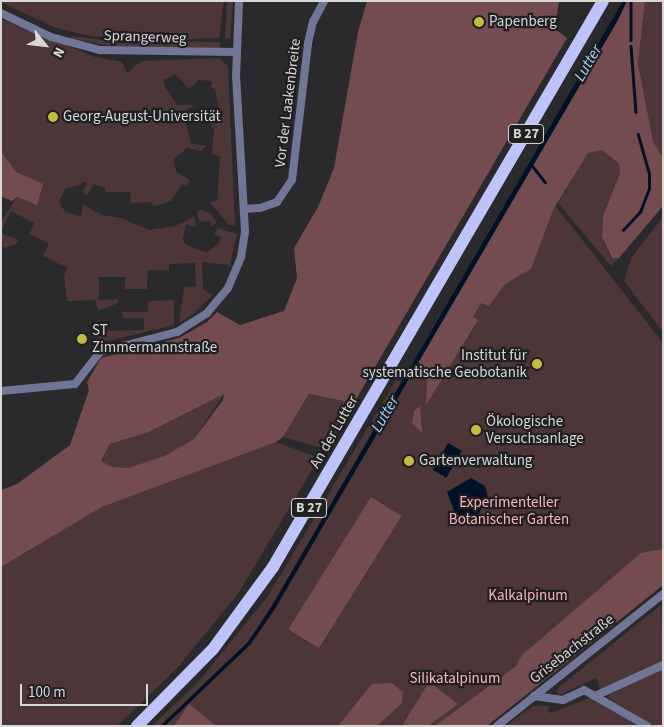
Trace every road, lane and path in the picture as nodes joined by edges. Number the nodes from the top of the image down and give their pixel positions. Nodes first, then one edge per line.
1 (239, 1) edge
2 (324, 1) edge
3 (603, 1) edge
4 (1, 13) edge
5 (235, 52) junction
6 (244, 209) junction
7 (1, 391) edge
8 (663, 594) edge
9 (663, 665) edge
10 (534, 696) junction
11 (595, 696) junction
12 (137, 726) edge
13 (497, 726) edge
14 (647, 726) edge

1 - 5 street
2 - 6 street, Vor der Laakenbreite
3 - 12 main road, An der Lutter / B 27
4 - 5 street, Sprangerweg
5 - 6 street
6 - 7 street
8 - 10 street, Grisebachstraße
9 - 11 street
10 - 11 street
10 - 13 street, Grisebachstraße
11 - 14 street

